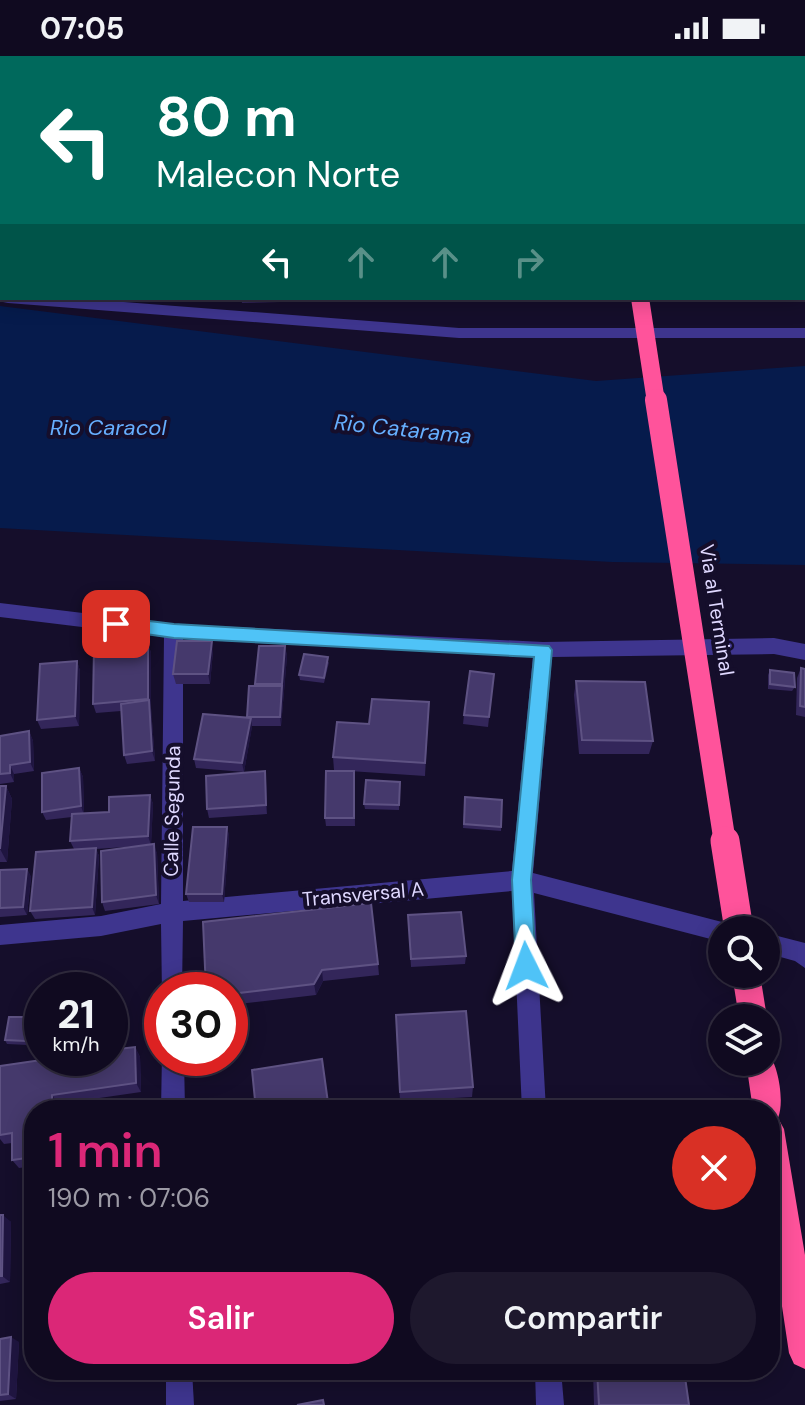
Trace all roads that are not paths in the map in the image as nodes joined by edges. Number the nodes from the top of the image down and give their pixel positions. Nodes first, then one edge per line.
1 (53, 300) edge
2 (640, 300) edge
3 (142, 304) edge
4 (805, 333) edge
5 (0, 610) edge
6 (174, 631) junction
7 (543, 650) junction
8 (805, 652) edge
9 (522, 880) junction
10 (170, 912) junction
11 (737, 916) edge
12 (708, 928) edge
13 (0, 935) edge
14 (780, 947) edge
15 (805, 958) edge
16 (171, 972) edge
17 (172, 1076) edge
18 (762, 1076) edge
19 (173, 1100) edge
20 (533, 1100) edge
21 (766, 1100) edge
22 (780, 1193) edge
23 (805, 1353) edge
24 (179, 1380) edge
25 (549, 1380) edge
26 (180, 1405) edge
27 (550, 1405) edge

1 - 3 street
2 - 11 highway, Via al Terminal, bridge
3 - 4 street
5 - 6 street
6 - 7 street
6 - 10 street, Calle Segunda
7 - 8 street
7 - 9 street
9 - 10 street, Transversal A
9 - 12 street, Transversal A
9 - 20 street
10 - 13 street, Transversal A
10 - 16 street, Calle Segunda
14 - 15 street
17 - 19 street
18 - 21 highway
22 - 23 highway
24 - 26 street
25 - 27 street

